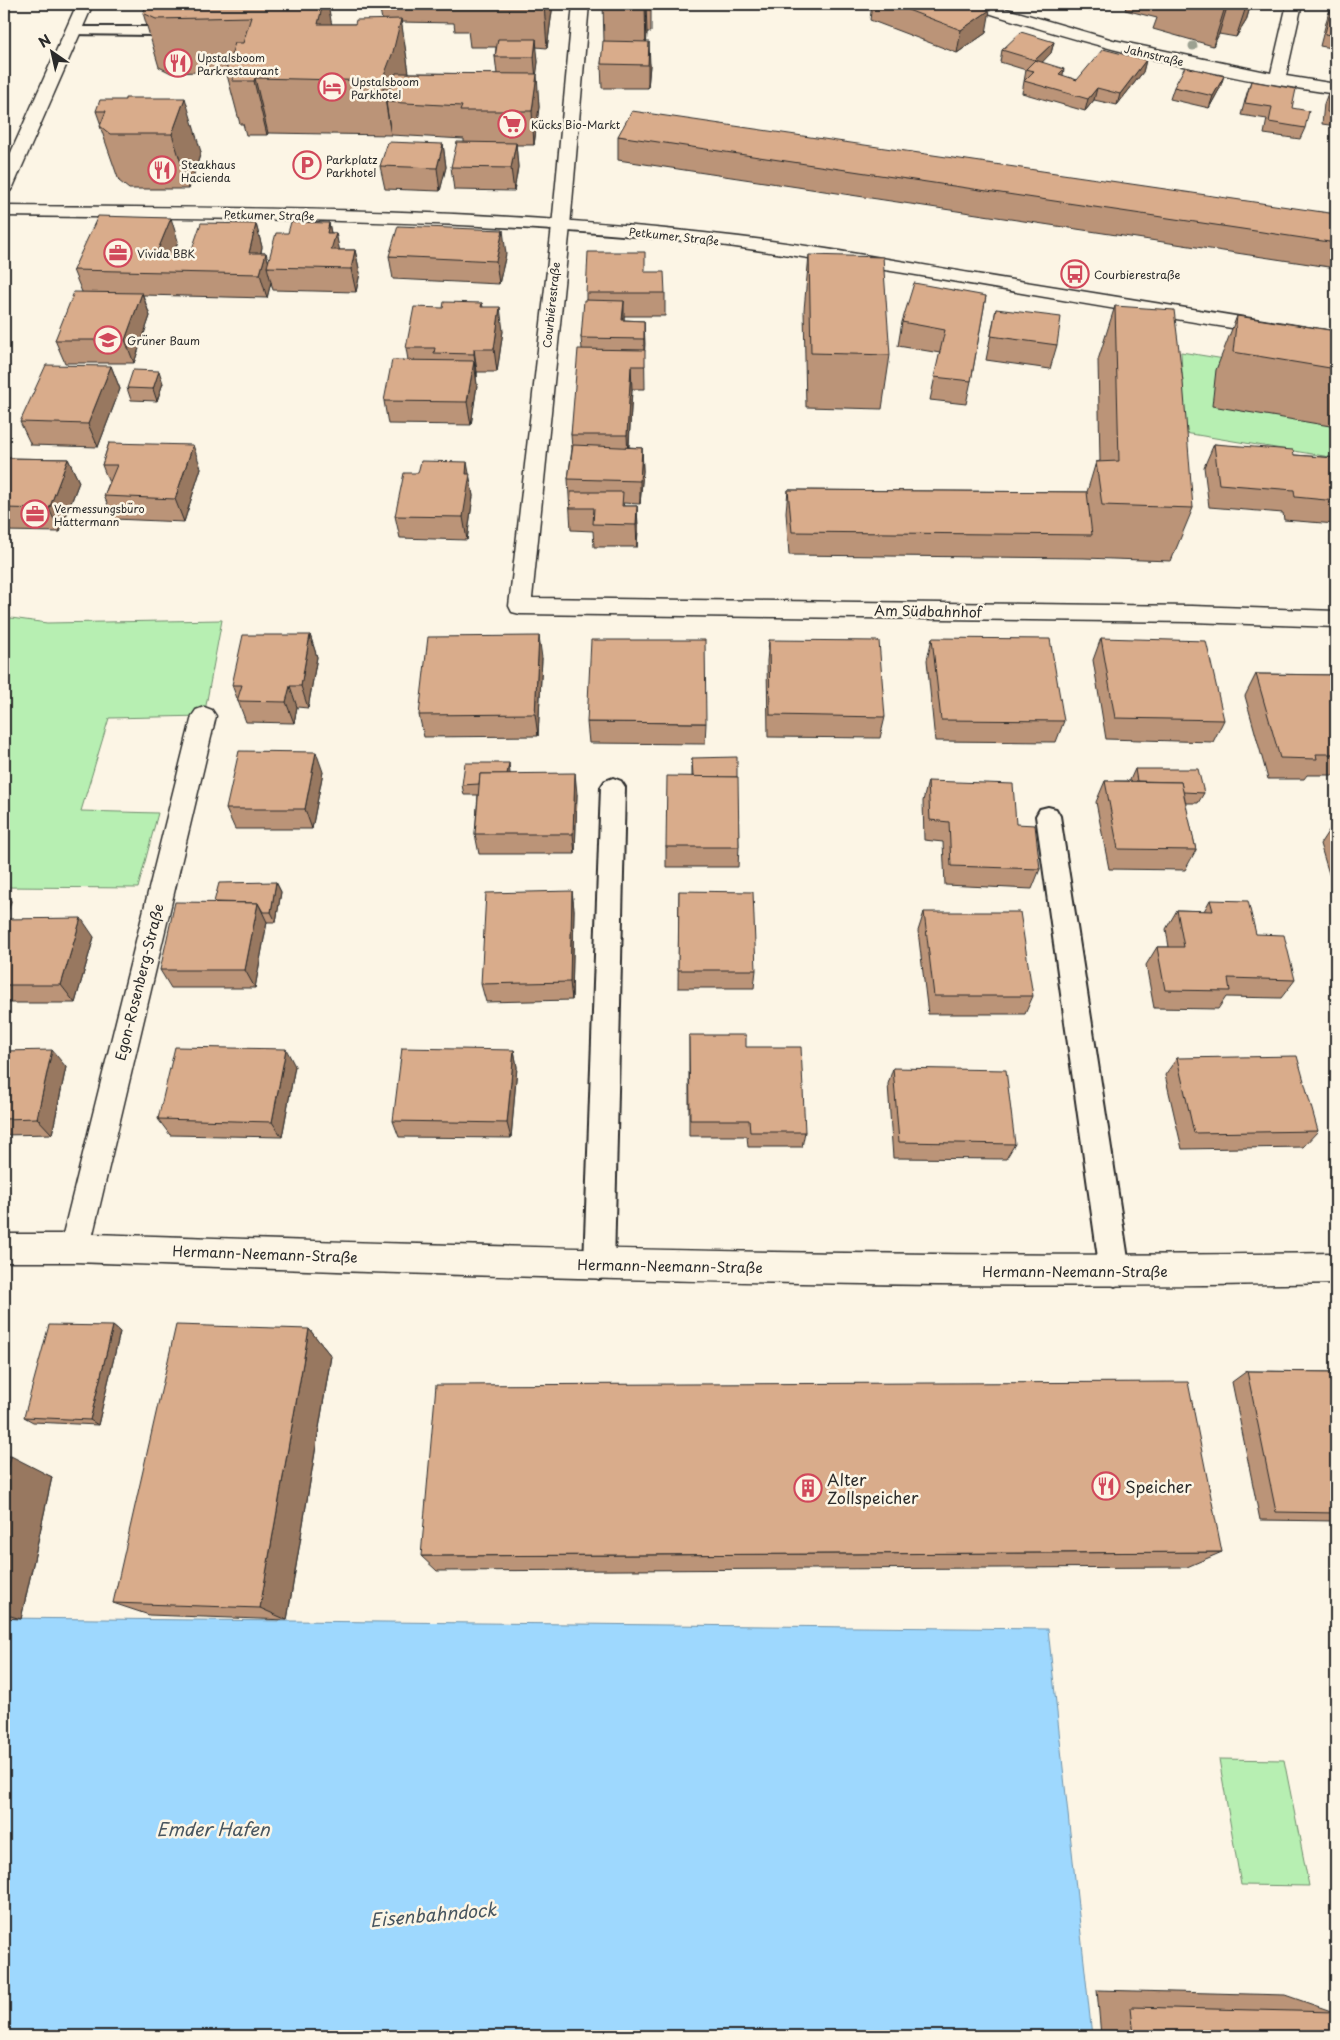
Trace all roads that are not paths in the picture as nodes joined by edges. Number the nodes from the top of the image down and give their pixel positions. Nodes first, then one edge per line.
1 (85, 4) edge
2 (581, 4) edge
3 (975, 4) edge
4 (1295, 4) edge
5 (152, 31) edge
6 (73, 32) junction
7 (1277, 80) junction
8 (1336, 89) edge
9 (4, 187) edge
10 (4, 211) edge
11 (561, 226) junction
12 (1336, 338) edge
13 (520, 606) joint
14 (1336, 619) edge
15 (204, 716) dead end
16 (613, 787) dead end
17 (1048, 816) dead end
18 (4, 1248) edge
19 (75, 1248) junction
20 (599, 1265) junction
21 (1336, 1268) edge
22 (1116, 1272) junction

1 - 6 street
2 - 11 street, Courbiérestraße
3 - 7 street, Jahnstraße
4 - 7 street
5 - 6 lane
6 - 9 street
7 - 8 street, Jahnstraße
10 - 11 street, Petkumer Straße
11 - 12 street, Petkumer Straße
11 - 13 street, Courbiérestraße
13 - 14 street, Am Südbahnhof
15 - 19 street, Egon-Rosenberg-Straße
16 - 20 lane
17 - 22 lane
18 - 19 street, Hermann-Neemann-Straße
19 - 20 street, Hermann-Neemann-Straße
20 - 22 street, Hermann-Neemann-Straße
21 - 22 street, Hermann-Neemann-Straße

